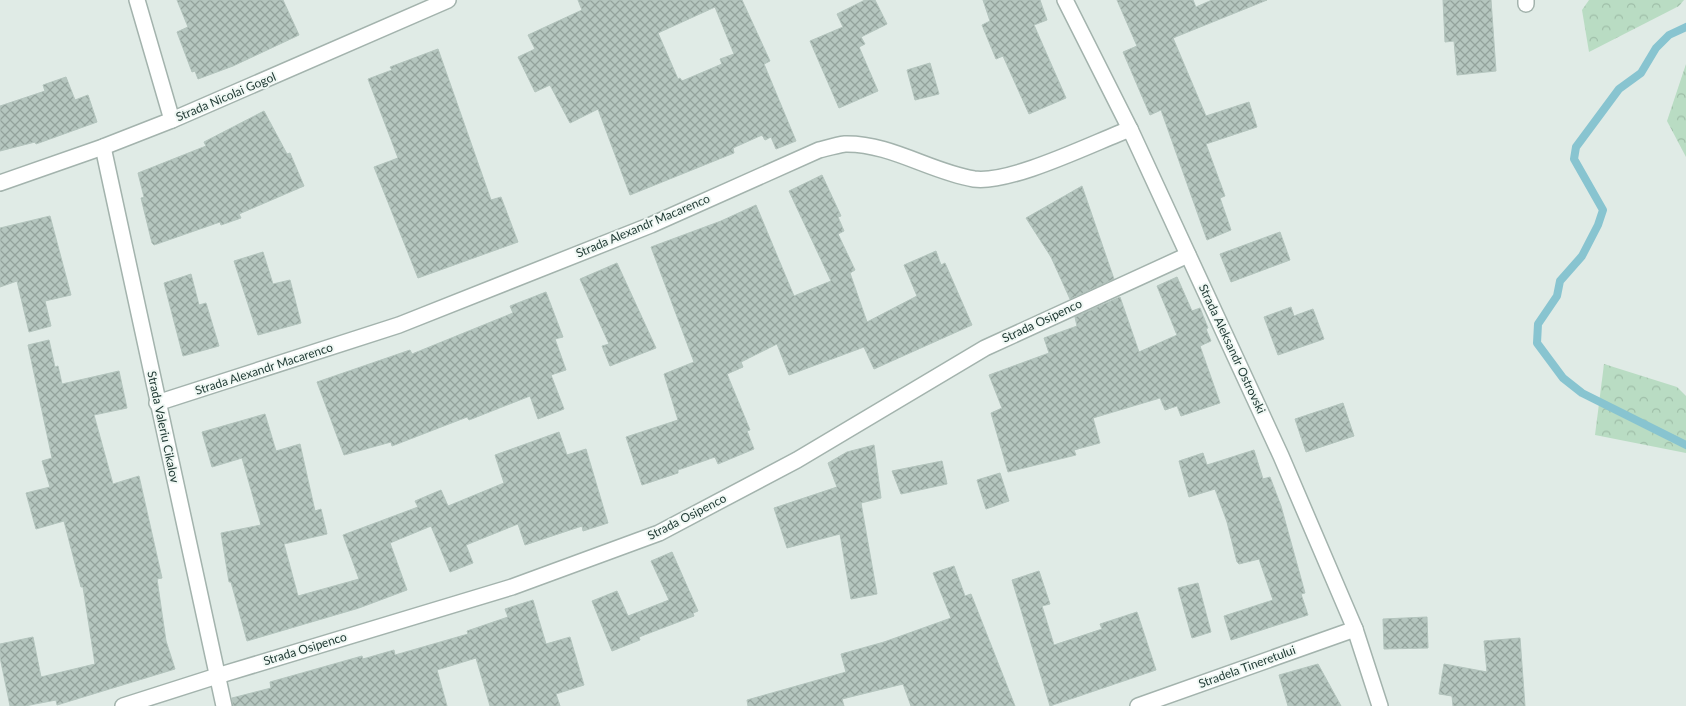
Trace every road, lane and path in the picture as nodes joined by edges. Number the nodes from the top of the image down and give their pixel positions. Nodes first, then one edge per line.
1 (137, 0) edge
2 (448, 0) edge
3 (1065, 0) edge
4 (172, 120) junction
5 (1130, 129) junction
6 (103, 147) junction
7 (0, 183) edge
8 (1188, 254) junction
9 (157, 403) junction
10 (1355, 629) junction
11 (217, 676) junction
12 (123, 706) edge
13 (224, 706) edge
14 (1138, 706) edge
15 (1380, 706) edge

1 - 4 street
2 - 4 street, Strada Nicolai Gogol
3 - 5 street, Strada Aleksandr Ostrovski
4 - 6 street, Strada Nicolai Gogol
5 - 8 street, Strada Aleksandr Ostrovski
5 - 9 street, Strada Alexandr Macarenco
6 - 7 street, Strada Nicolai Gogol
6 - 9 street, Strada Valeriu Cikalov
8 - 10 street, Strada Aleksandr Ostrovski
8 - 11 street, Strada Osipenco
9 - 11 street, Strada Valeriu Cikalov
10 - 14 street, Stradela Tineretului
10 - 15 street, Strada Aleksandr Ostrovski
11 - 12 street, Strada Osipenco
11 - 13 street, Strada Valeriu Cikalov

